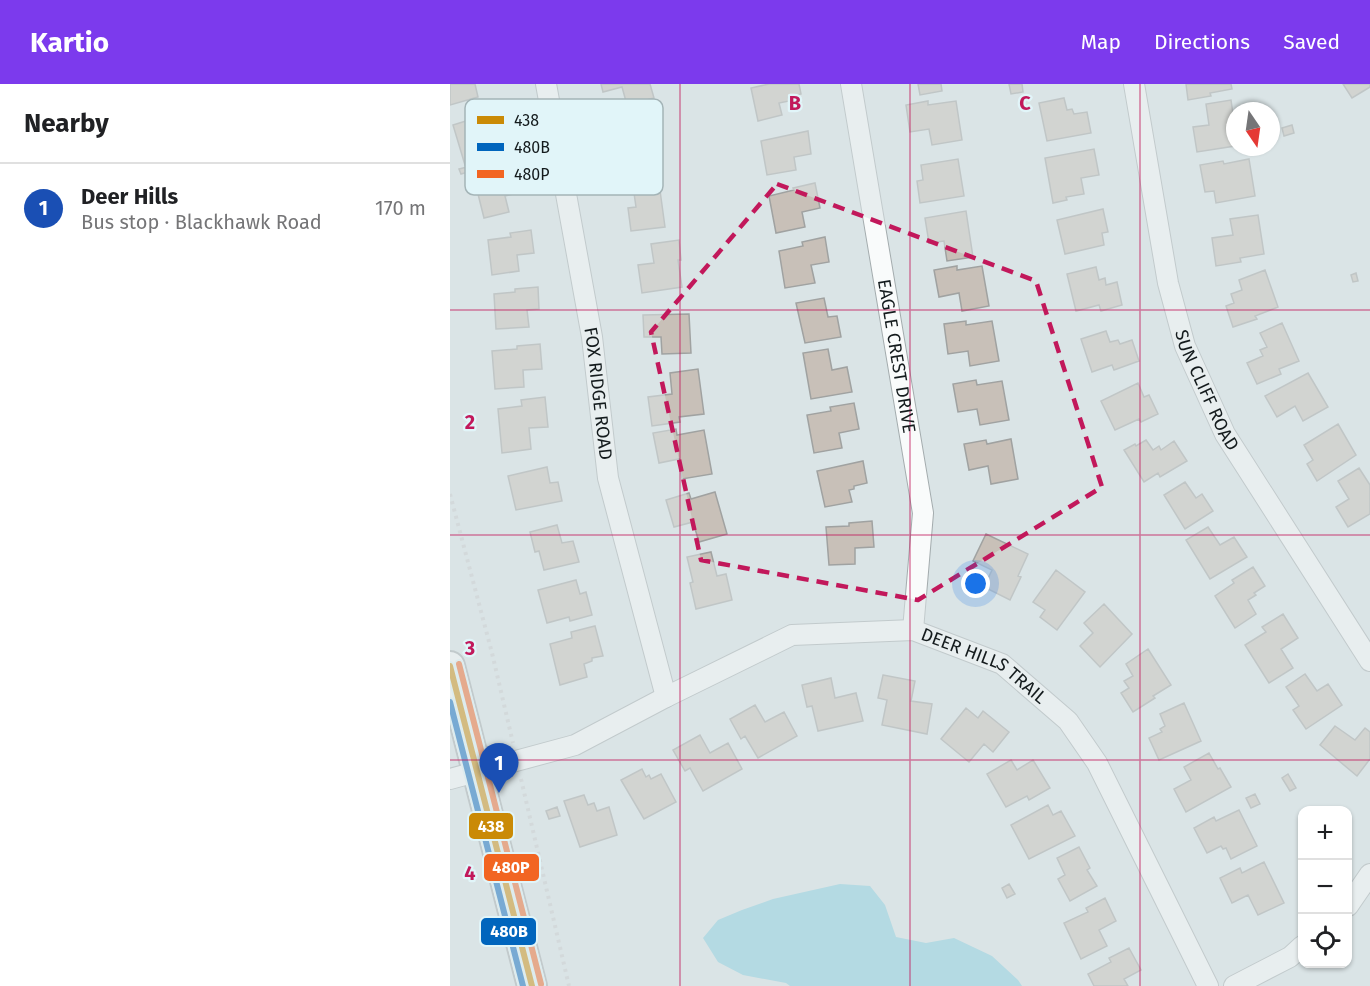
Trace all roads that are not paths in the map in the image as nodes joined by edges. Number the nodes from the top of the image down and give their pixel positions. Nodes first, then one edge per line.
1 (546, 84) edge
2 (851, 84) edge
3 (1134, 84) edge
4 (549, 99) edge
5 (566, 195) edge
6 (914, 630) junction
7 (1370, 661) edge
8 (450, 666) edge
9 (666, 697) junction
10 (478, 772) junction
11 (450, 779) edge
12 (1370, 874) edge
13 (1352, 899) edge
14 (1298, 950) edge
15 (532, 986) edge
16 (1208, 986) edge
17 (1234, 986) edge

1 - 4 street, FOX RIDGE ROAD
2 - 6 street, EAGLE CREST DRIVE
3 - 7 street, SUN CLIFF ROAD
5 - 9 street, FOX RIDGE ROAD
6 - 9 street, DEER HILLS TRAIL
6 - 16 street, DEER HILLS TRAIL
8 - 10 street
9 - 10 street, DEER HILLS TRAIL
10 - 11 street, DEER HILLS TRAIL
10 - 15 street
12 - 13 street
14 - 17 street

